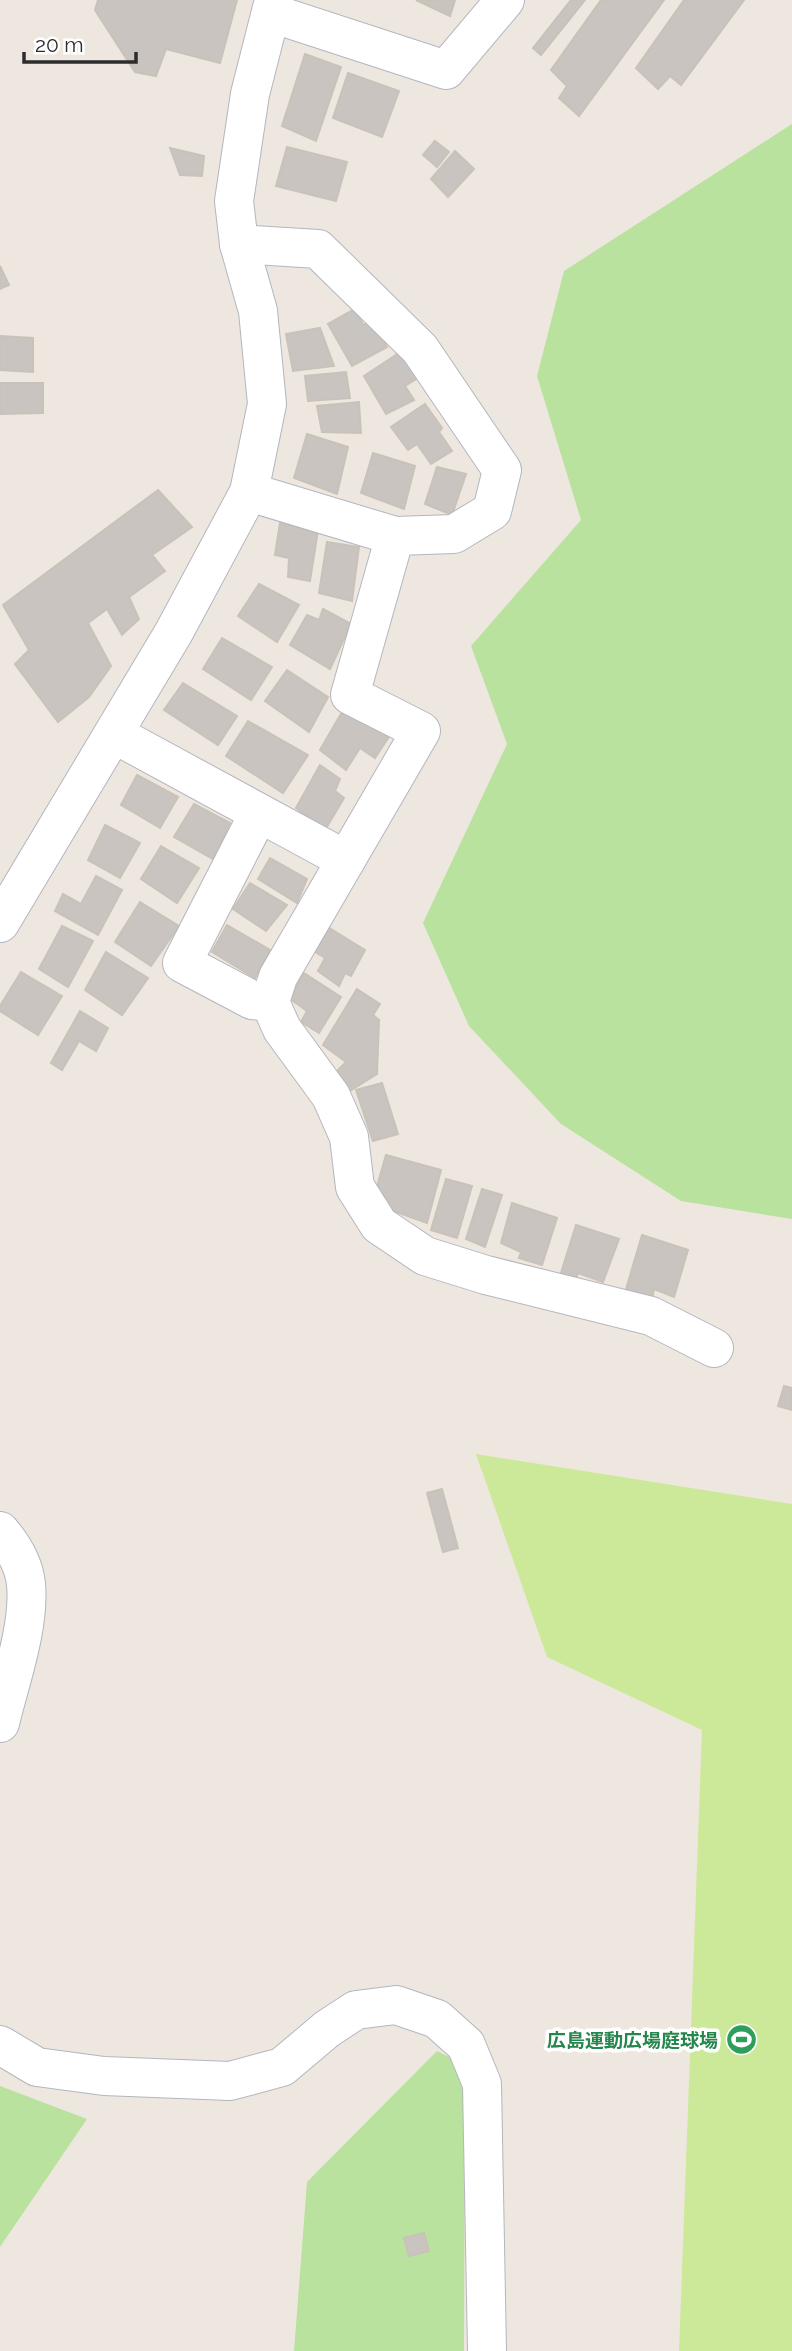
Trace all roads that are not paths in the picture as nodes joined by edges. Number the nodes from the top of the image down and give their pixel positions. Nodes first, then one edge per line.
1 (505, 0) edge
2 (272, 6) edge
3 (239, 244) junction
4 (249, 492) junction
5 (395, 536) junction
6 (114, 734) junction
7 (259, 813) junction
8 (346, 860) junction
9 (0, 923) edge
10 (270, 1002) junction
11 (714, 1348) dead end
12 (0, 1531) edge
13 (0, 1723) edge
14 (0, 2045) edge
15 (487, 2351) edge

1 - 2 street
2 - 3 street
3 - 4 street
3 - 5 street
4 - 5 street
4 - 6 street
5 - 8 street
6 - 7 street
6 - 9 street
7 - 8 street
7 - 10 street
8 - 10 street
10 - 11 street
12 - 13 street
14 - 15 street

